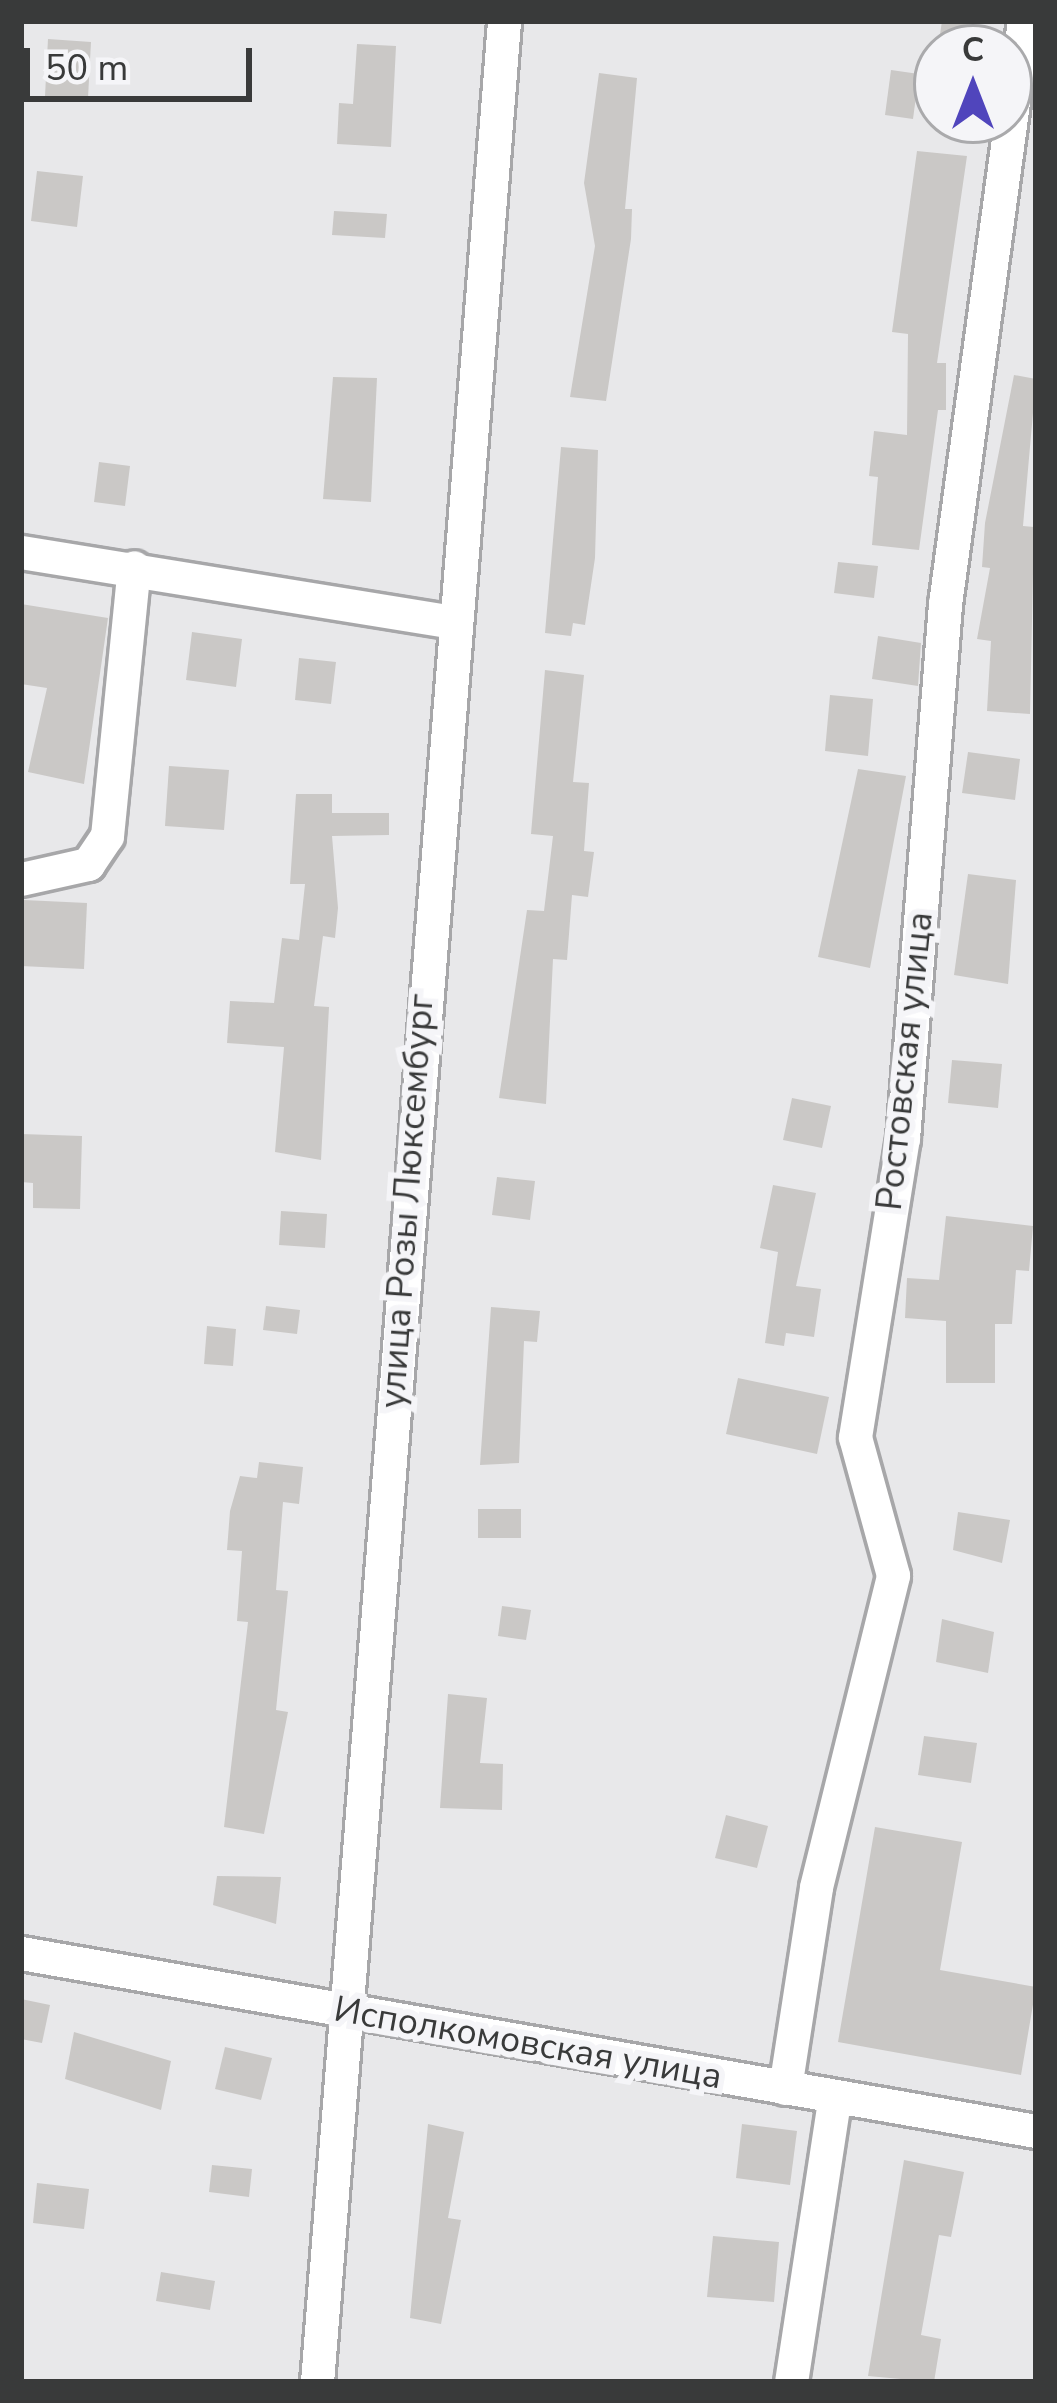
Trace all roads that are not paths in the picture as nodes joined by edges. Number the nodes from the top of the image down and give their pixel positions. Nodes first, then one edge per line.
1 (504, 21) edge
2 (1024, 21) edge
3 (21, 552) edge
4 (134, 567) junction
5 (449, 621) junction
6 (21, 879) edge
7 (21, 1953) edge
8 (347, 2012) junction
9 (785, 2088) junction
10 (835, 2096) junction
11 (1036, 2131) edge
12 (317, 2382) edge
13 (791, 2382) edge

1 - 5 street, улица Розы Люксембург
2 - 9 street, Ростовская улица
3 - 4 street
4 - 5 street
4 - 6 street
5 - 8 street, улица Розы Люксембург
7 - 8 street, Исполкомовская улица
8 - 9 street, Исполкомовская улица
8 - 12 street, улица Розы Люксембург
9 - 10 street, Исполкомовская улица
10 - 11 street, Исполкомовская улица
10 - 13 street

